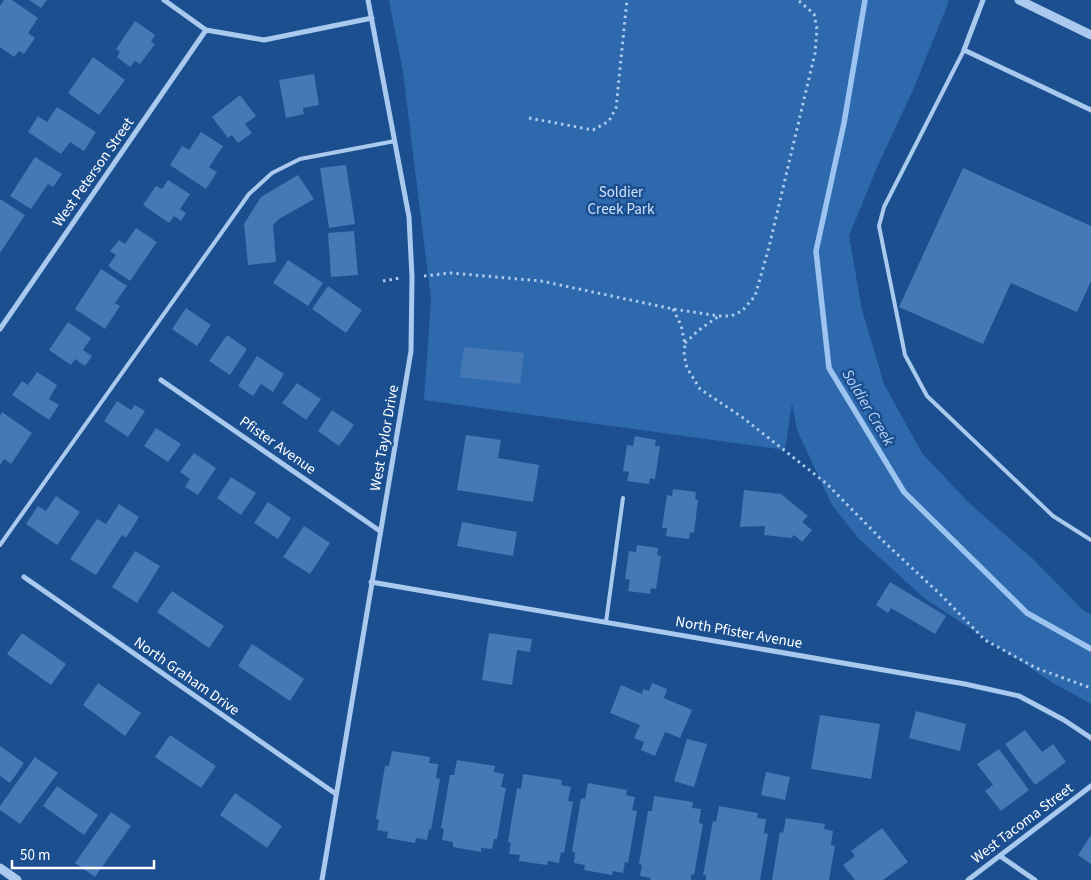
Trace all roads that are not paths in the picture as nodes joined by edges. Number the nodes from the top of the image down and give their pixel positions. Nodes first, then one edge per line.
1 (164, 0) edge
2 (368, 0) edge
3 (983, 0) edge
4 (1019, 0) edge
5 (372, 18) junction
6 (206, 30) junction
7 (1091, 34) edge
8 (964, 50) junction
9 (1091, 110) edge
10 (396, 142) junction
11 (0, 329) edge
12 (161, 380) dead end
13 (623, 498) dead end
14 (380, 531) junction
15 (1091, 540) edge
16 (0, 545) edge
17 (24, 577) dead end
18 (371, 582) junction
19 (606, 622) junction
20 (1091, 738) edge
21 (1091, 786) edge
22 (336, 794) junction
23 (1000, 856) junction
24 (0, 868) edge
25 (18, 880) edge
26 (322, 880) edge
27 (968, 880) edge
28 (1035, 880) edge

1 - 6 street
2 - 5 street, West Taylor Drive
3 - 8 street
4 - 7 street
5 - 6 street
5 - 10 street, West Taylor Drive
6 - 11 street, West Peterson Street
8 - 9 street
8 - 15 lane
10 - 14 street, West Taylor Drive
10 - 16 lane
12 - 14 street, Pfister Avenue
13 - 19 lane
14 - 18 street, West Taylor Drive
17 - 22 street, North Graham Drive
18 - 19 street, North Pfister Avenue
18 - 22 street, West Taylor Drive
19 - 20 street, North Pfister Avenue
21 - 23 street, West Tacoma Street
22 - 26 street, West Taylor Drive
23 - 27 street, West Tacoma Street
23 - 28 street
24 - 25 street

